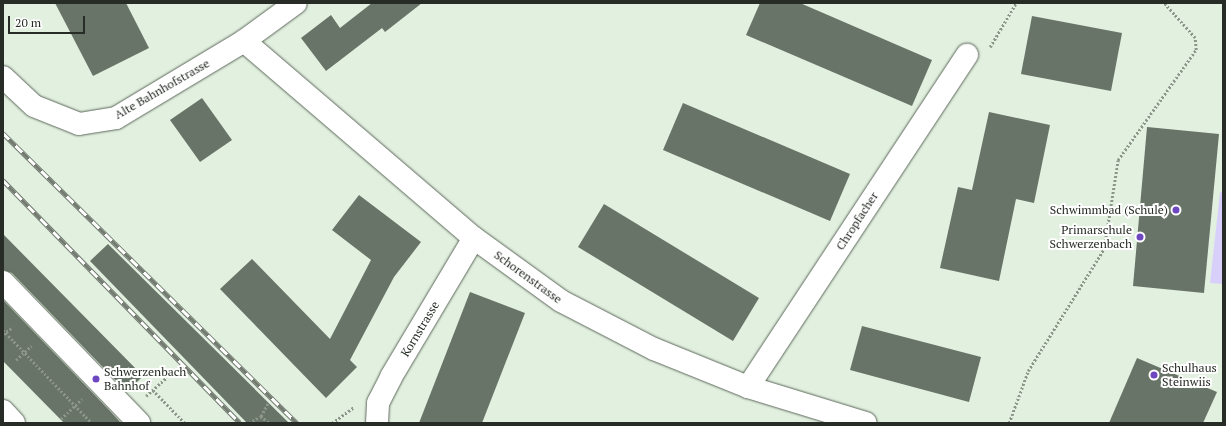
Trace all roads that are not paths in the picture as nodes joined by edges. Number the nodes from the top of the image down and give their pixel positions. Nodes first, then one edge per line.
1 (296, 3) edge
2 (244, 41) junction
3 (967, 55) road end
4 (3, 77) edge
5 (474, 238) junction
6 (3, 282) edge
7 (748, 387) junction
8 (3, 411) edge
9 (14, 423) edge
10 (139, 423) edge
11 (377, 423) edge
12 (866, 423) edge

1 - 2 street, Alte Bahnhofstrasse
2 - 4 street, Alte Bahnhofstrasse
2 - 5 street, Schorenstrasse
3 - 7 street, Chropfacher
5 - 7 street, Schorenstrasse
5 - 11 street, Kornstrasse
6 - 10 street
7 - 12 street, Schorenstrasse
8 - 9 street

